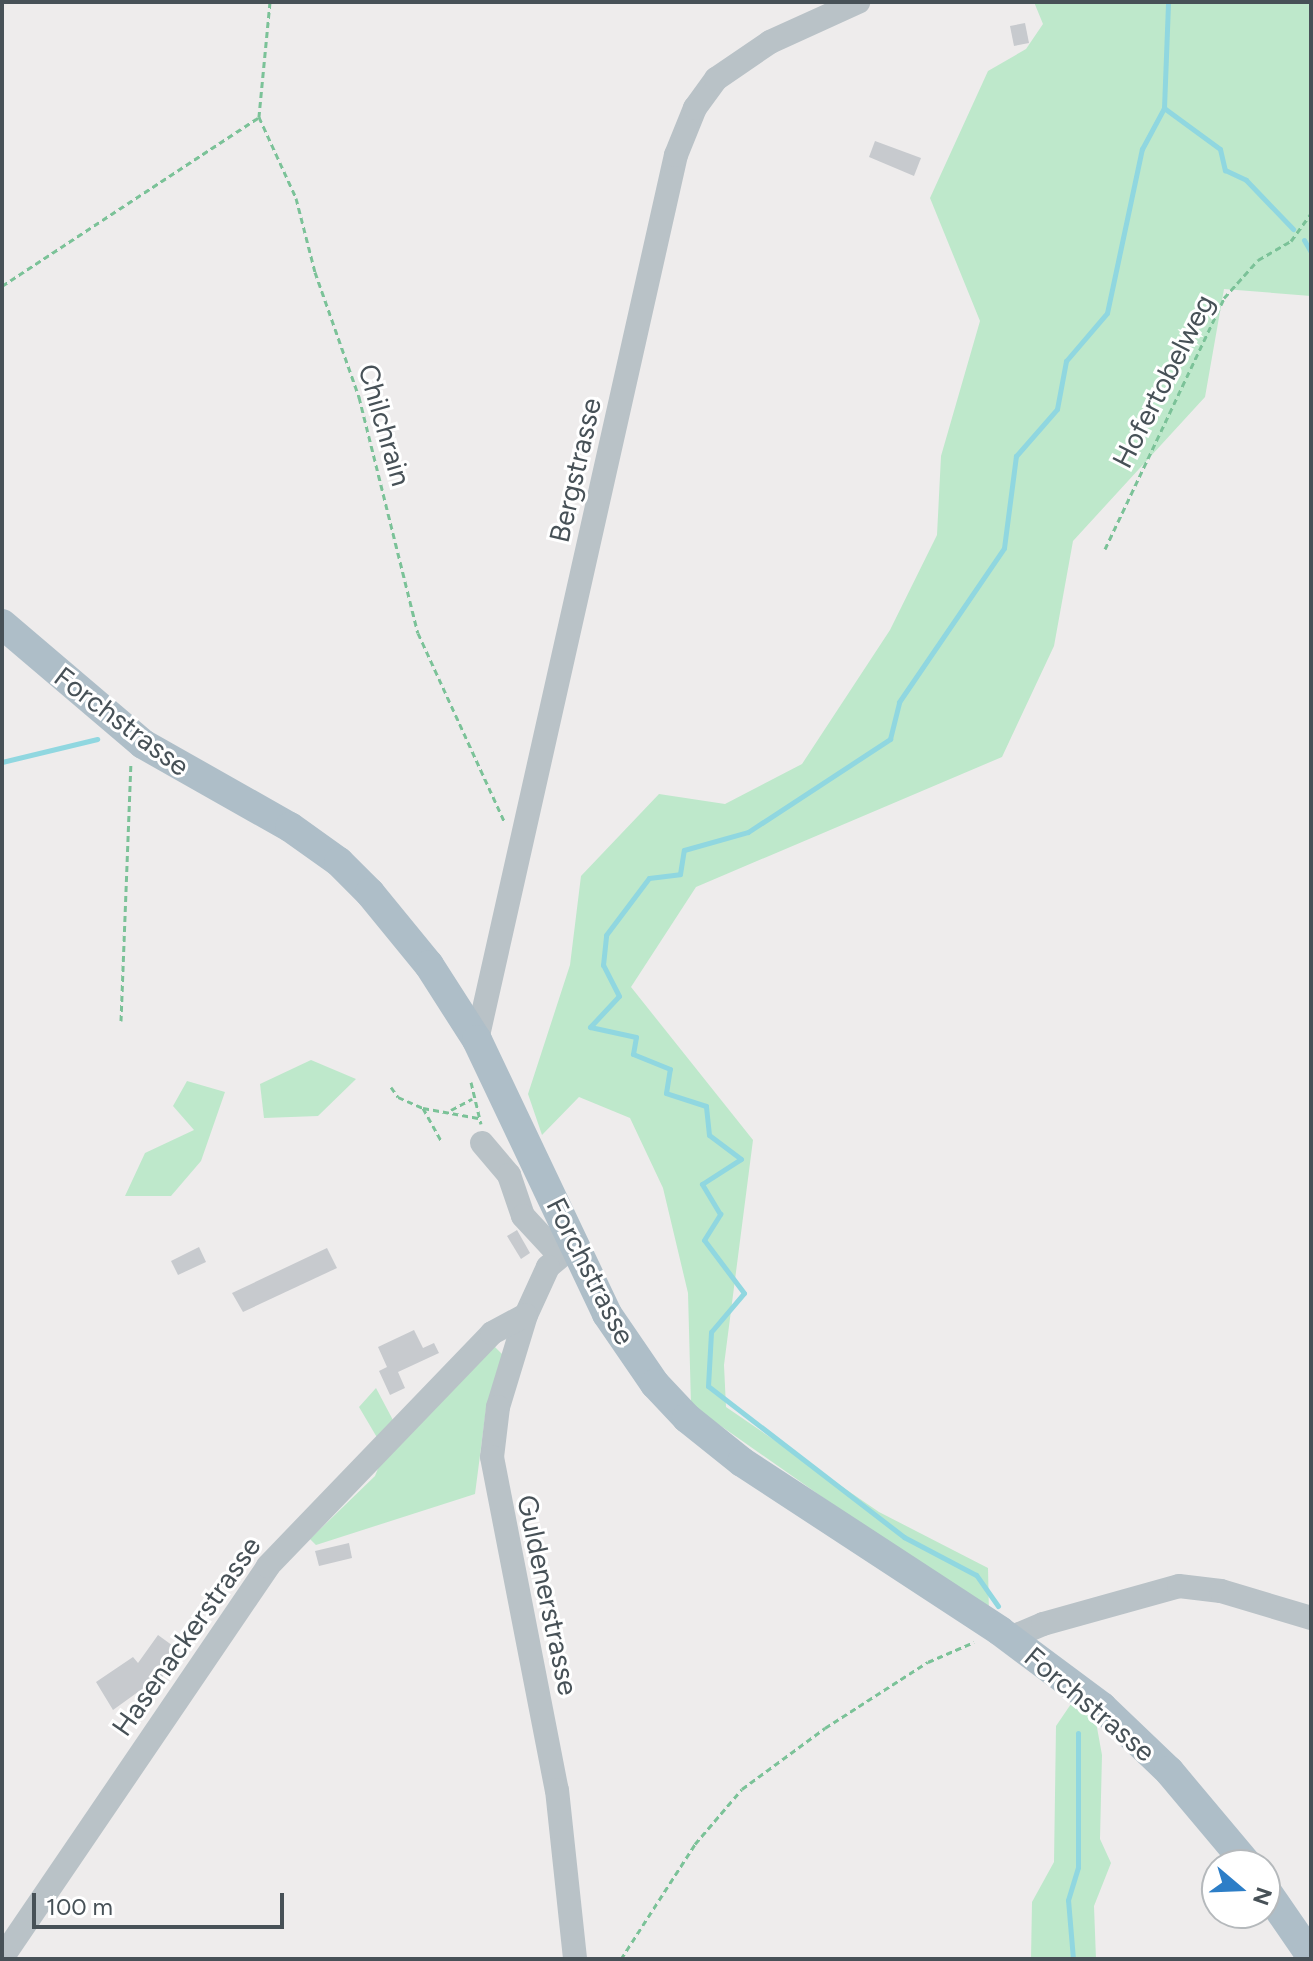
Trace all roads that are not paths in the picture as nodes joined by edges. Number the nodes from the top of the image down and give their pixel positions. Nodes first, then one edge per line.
1 (858, 2) edge
2 (2, 624) edge
3 (477, 1040) junction
4 (482, 1143) dead end
5 (567, 1250) junction
6 (526, 1315) junction
7 (1311, 1618) edge
8 (998, 1638) junction
9 (1235, 1849) edge
10 (1281, 1912) edge
11 (1311, 1956) edge
12 (2, 1958) edge
13 (575, 1959) edge

1 - 3 street, Bergstrasse
2 - 3 main road, Forchstrasse
3 - 5 main road, Forchstrasse
4 - 5 street
5 - 6 street, Guldenerstrasse
5 - 8 main road, Forchstrasse
6 - 12 street, Hasenackerstrasse
6 - 13 street, Guldenerstrasse
7 - 8 street
8 - 9 main road, Forchstrasse
10 - 11 main road

